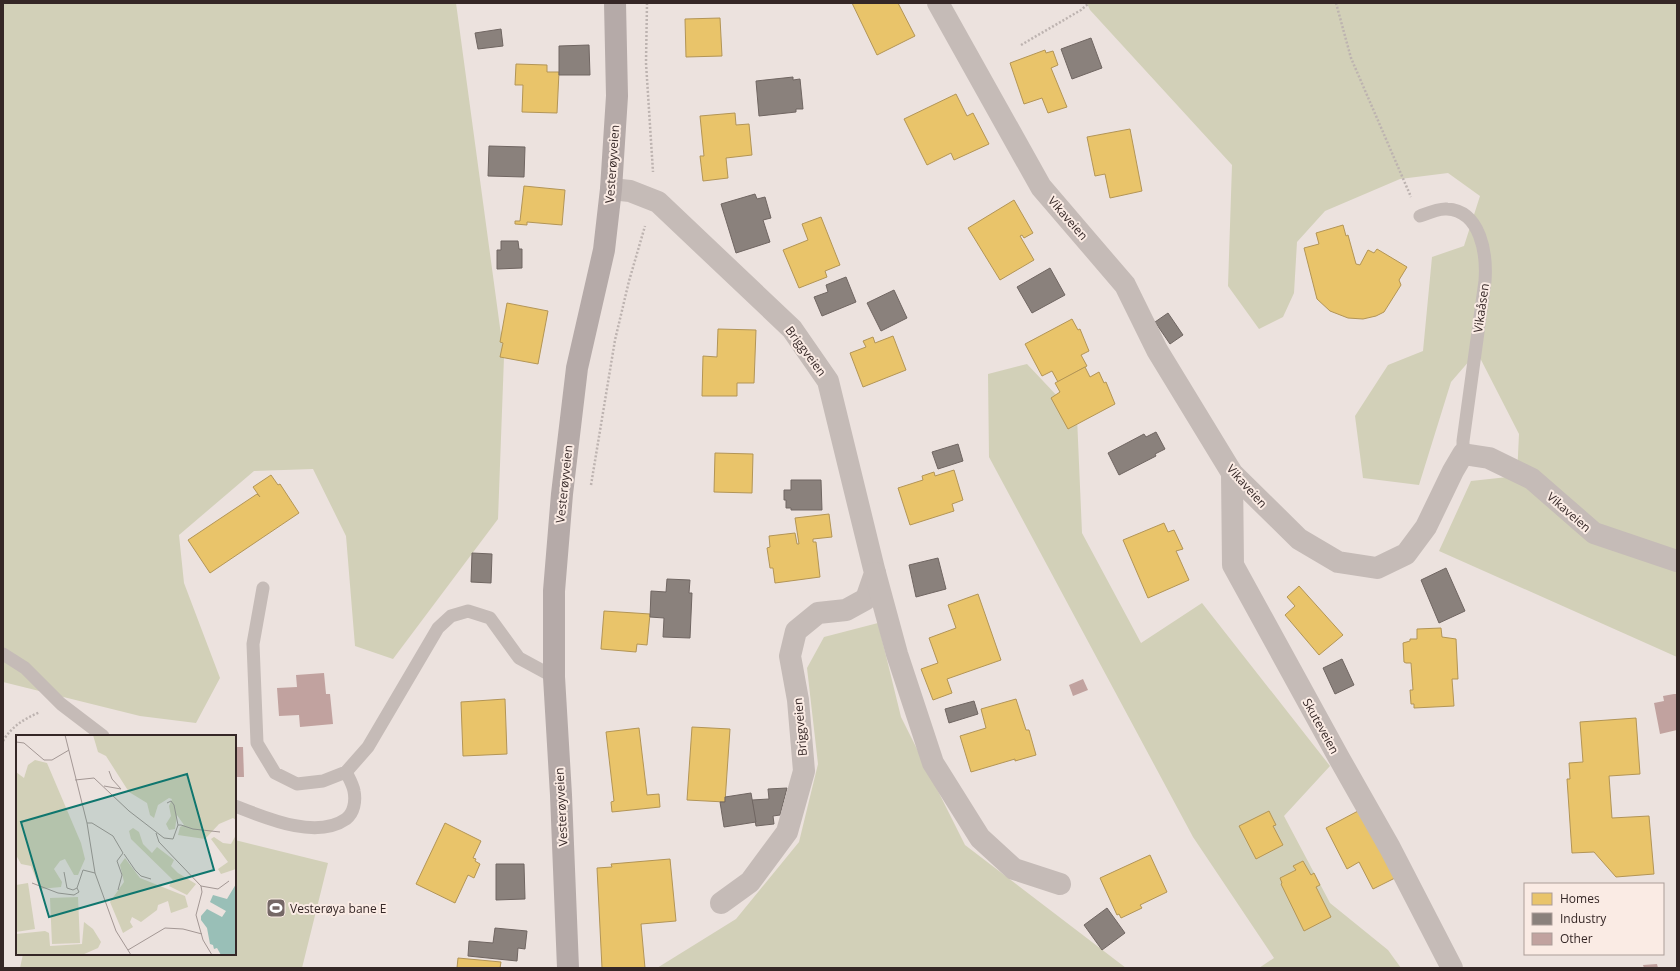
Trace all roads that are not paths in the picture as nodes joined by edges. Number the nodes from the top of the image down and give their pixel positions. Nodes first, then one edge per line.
1 (615, 3) edge
2 (938, 3) edge
3 (611, 189) junction
4 (1420, 216) road end
5 (1463, 454) junction
6 (1232, 473) junction
7 (1677, 561) edge
8 (875, 573) junction
9 (263, 588) dead end
10 (3, 654) edge
11 (554, 677) junction
12 (102, 735) edge
13 (346, 772) junction
14 (236, 806) edge
15 (1060, 884) dead end
16 (721, 903) dead end
17 (568, 968) edge
18 (1452, 968) edge

1 - 3 main road, Vesterøyveien
2 - 6 street, Vikaveien
3 - 8 street, Briggveien
3 - 11 main road, Vesterøyveien
4 - 5 lane, Vikaåsen
5 - 6 street, Vikaveien
5 - 7 street, Vikaveien
6 - 18 street, Skuteveien
8 - 15 street, Briggveien
8 - 16 street, Briggveien
9 - 13 lane
10 - 12 lane
11 - 13 lane
11 - 17 main road, Vesterøyveien
13 - 14 lane

